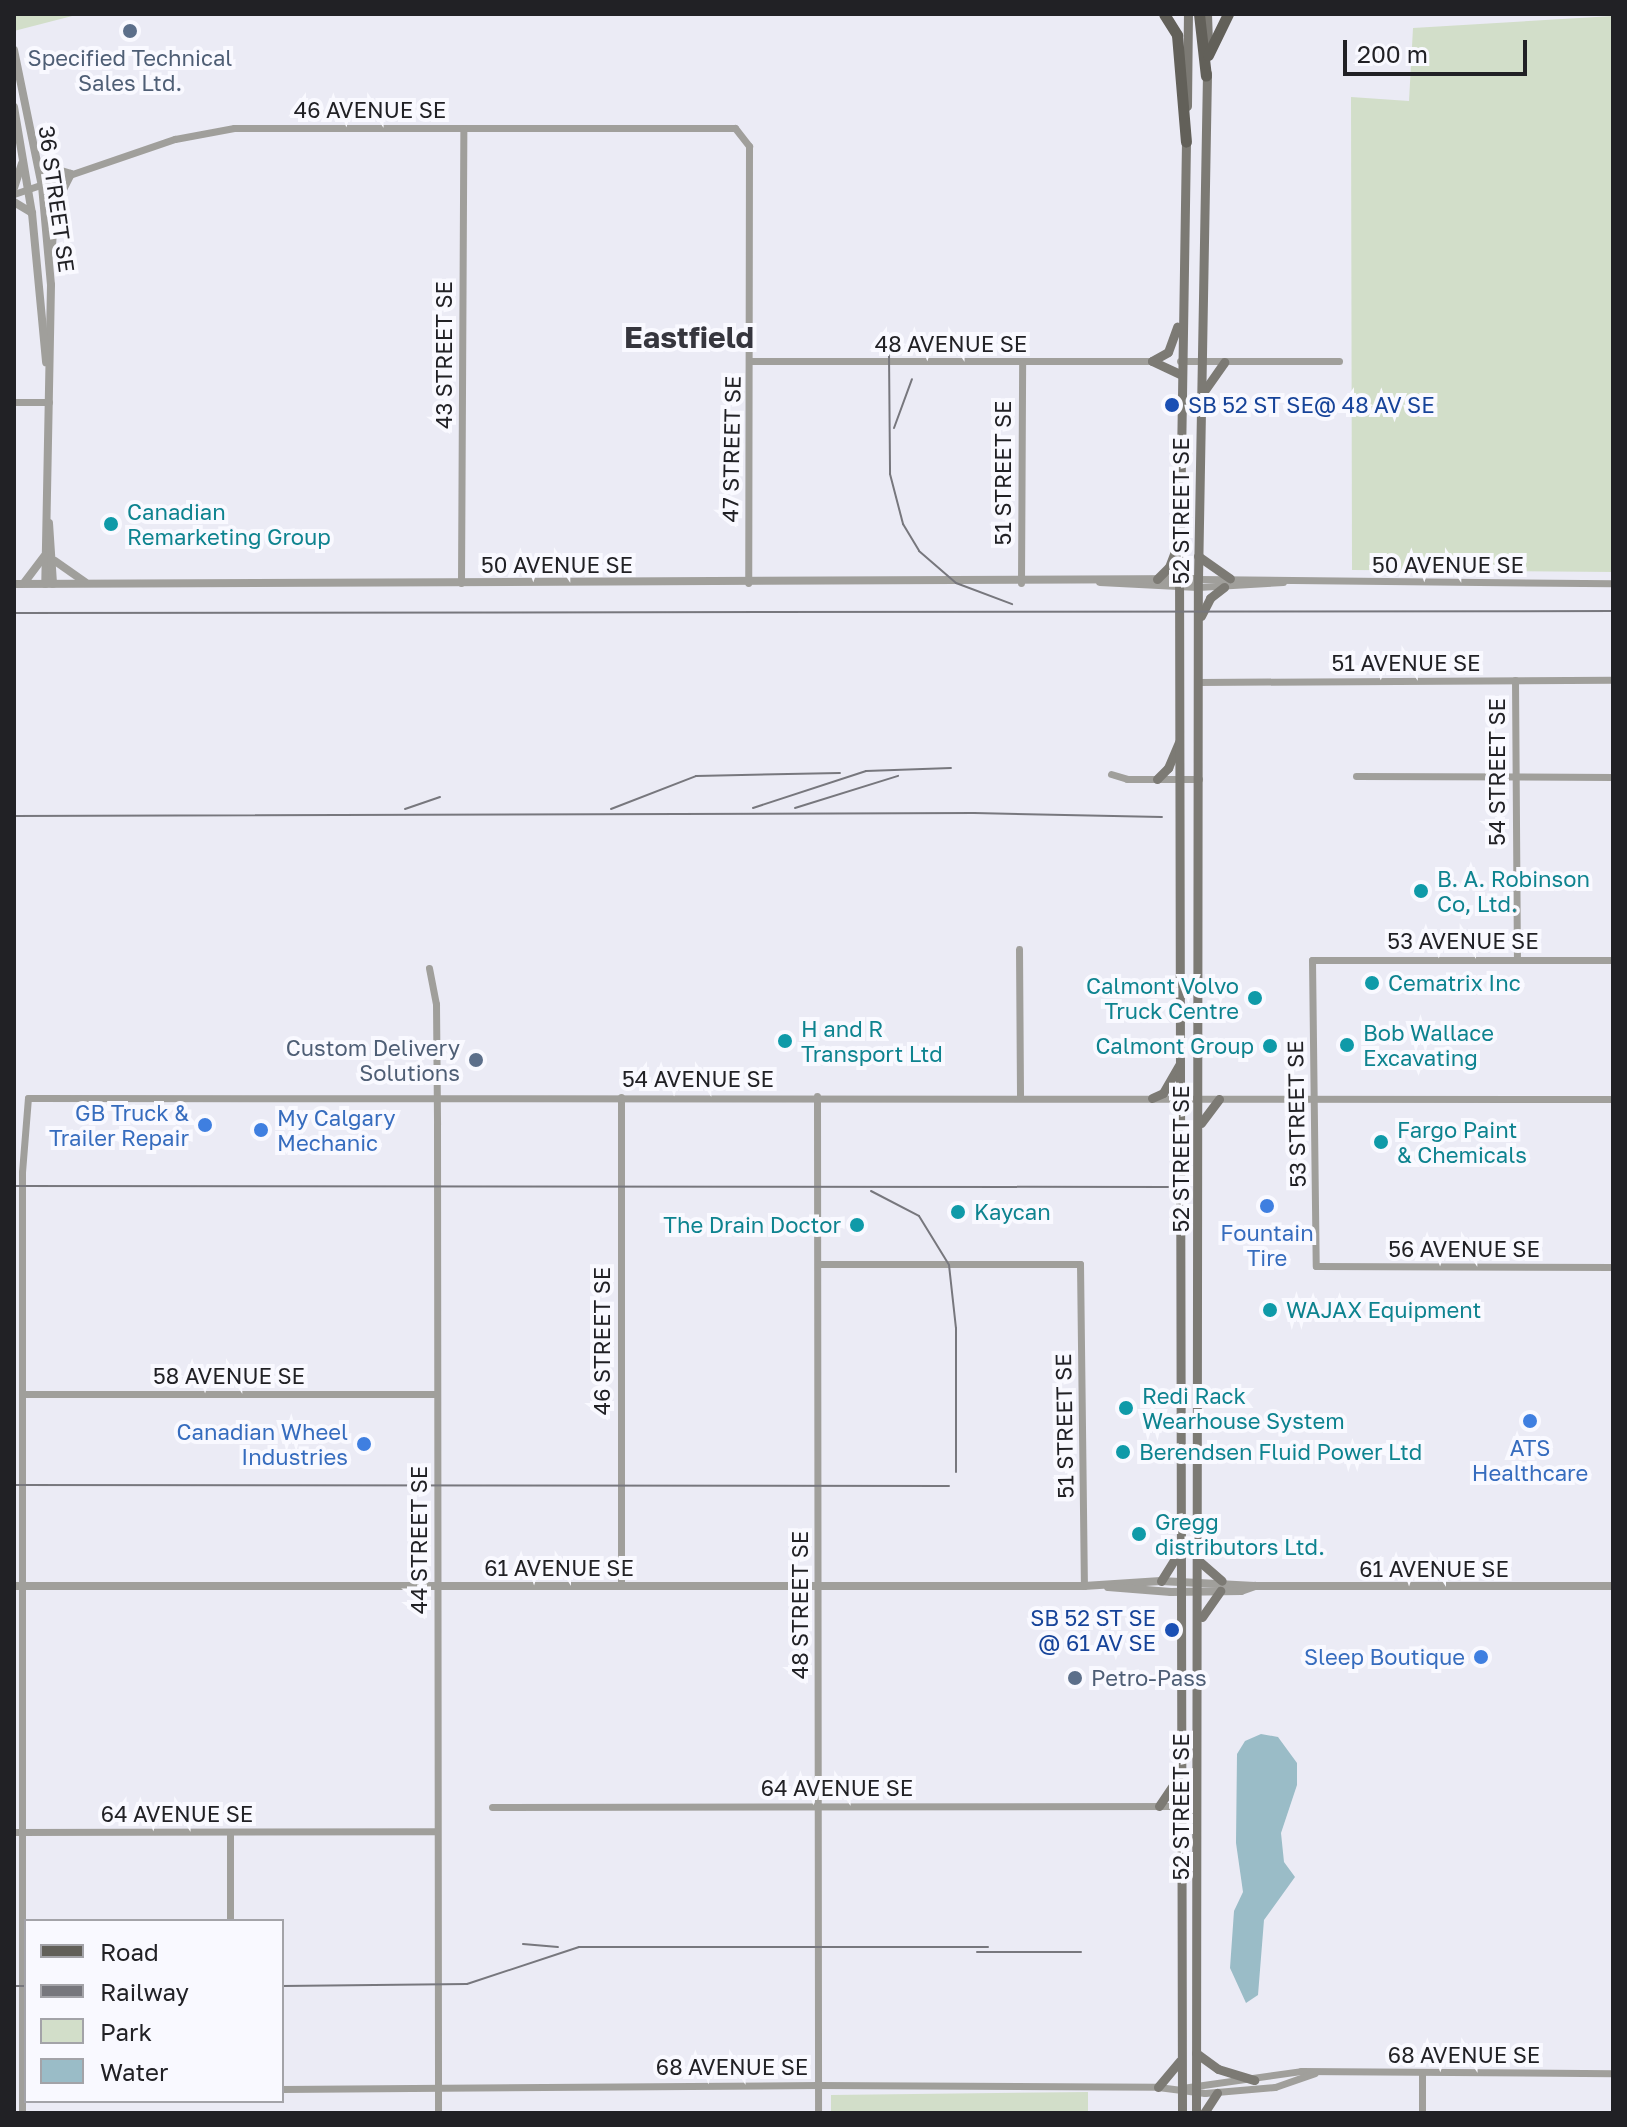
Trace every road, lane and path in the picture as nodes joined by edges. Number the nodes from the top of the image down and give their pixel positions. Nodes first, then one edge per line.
1 (1164, 14) edge
2 (1188, 14) edge
3 (1199, 14) edge
4 (1207, 14) edge
5 (1228, 14) edge
6 (14, 50) edge
7 (1208, 55) junction
8 (1206, 76) junction
9 (14, 107) edge
10 (463, 128) junction
11 (735, 128) joint
12 (1186, 142) junction
13 (23, 158) junction
14 (38, 164) junction
15 (71, 174) junction
16 (42, 186) junction
17 (28, 190) junction
18 (14, 191) edge
19 (14, 202) edge
20 (32, 213) junction
21 (49, 263) junction
22 (1181, 316) junction
23 (750, 361) junction
24 (1152, 361) junction
25 (1180, 361) junction
26 (1339, 361) dead end
27 (1199, 362) junction
28 (1224, 362) junction
29 (1022, 363) junction
30 (1180, 374) junction
31 (14, 402) edge
32 (49, 402) junction
33 (1199, 405) junction
34 (1180, 539) junction
35 (49, 556) junction
36 (1198, 556) junction
37 (1157, 579) junction
38 (1100, 582) junction
39 (1227, 582) junction
40 (461, 583) junction
41 (748, 583) junction
42 (1021, 583) junction
43 (1179, 583) junction
44 (1198, 583) junction
45 (1613, 583) edge
46 (19, 584) edge
47 (49, 584) junction
48 (90, 584) junction
49 (1199, 623) junction
50 (1515, 680) junction
51 (1613, 680) edge
52 (1199, 682) junction
53 (1180, 739) junction
54 (1111, 774) dead end
55 (1356, 776) dead end
56 (1514, 777) junction
57 (1613, 777) edge
58 (1157, 779) junction
59 (1181, 779) junction
60 (1199, 779) junction
61 (1019, 949) dead end
62 (1517, 959) junction
63 (1312, 960) joint
64 (1613, 960) edge
65 (429, 968) dead end
66 (1181, 1062) junction
67 (1020, 1095) junction
68 (817, 1096) junction
69 (437, 1097) junction
70 (621, 1097) junction
71 (1152, 1098) junction
72 (1199, 1099) junction
73 (1219, 1099) junction
74 (1314, 1099) junction
75 (1613, 1099) edge
76 (1181, 1100) junction
77 (1199, 1126) junction
78 (818, 1264) junction
79 (1316, 1266) joint
80 (1613, 1267) edge
81 (18, 1278) edge
82 (22, 1394) junction
83 (435, 1394) junction
84 (1180, 1549) junction
85 (1199, 1561) junction
86 (1161, 1581) junction
87 (818, 1585) junction
88 (18, 1586) edge
89 (437, 1586) junction
90 (621, 1586) junction
91 (1084, 1586) junction
92 (1103, 1586) junction
93 (1181, 1586) junction
94 (1199, 1586) junction
95 (1221, 1586) junction
96 (1613, 1586) edge
97 (1199, 1624) junction
98 (1181, 1773) junction
99 (819, 1806) junction
100 (1159, 1806) junction
101 (1181, 1806) junction
102 (492, 1807) dead end
103 (436, 1831) junction
104 (19, 1832) edge
105 (230, 1832) junction
106 (230, 1919) edge
107 (1196, 2053) junction
108 (1181, 2058) junction
109 (1315, 2073) junction
110 (1422, 2073) junction
111 (1613, 2073) edge
112 (1254, 2080) junction
113 (438, 2085) junction
114 (818, 2085) junction
115 (1158, 2087) junction
116 (1182, 2088) junction
117 (1196, 2088) junction
118 (284, 2089) edge
119 (1217, 2093) junction
120 (22, 2113) edge
121 (438, 2113) edge
122 (818, 2113) edge
123 (1182, 2113) edge
124 (1196, 2113) edge
125 (1204, 2113) edge
126 (1422, 2113) edge

1 - 12 main road
2 - 12 main road, 52 STREET SE
3 - 8 main road
4 - 7 main road, 52 STREET SE
5 - 7 main road
6 - 14 street, 36 STREET SE
7 - 8 main road, 52 STREET SE
8 - 27 main road, 52 STREET SE
9 - 13 street, 36 STREET SE
10 - 11 street, 46 AVENUE SE
10 - 15 street, 46 AVENUE SE
10 - 40 street, 43 STREET SE
11 - 23 street, 47 STREET SE
12 - 22 main road, 52 STREET SE
13 - 17 street, 36 STREET SE
13 - 18 street
14 - 15 street
14 - 16 street, 36 STREET SE
15 - 16 street, 46 AVENUE SE
15 - 21 street
16 - 17 street, 46 AVENUE SE
16 - 21 street, 36 STREET SE
17 - 18 street, 46 AVENUE SE
17 - 20 street, 36 STREET SE
19 - 20 street
20 - 32 street, 36 STREET SE
21 - 32 street, 36 STREET SE
22 - 24 main road
22 - 25 main road, 52 STREET SE
23 - 29 street, 48 AVENUE SE
23 - 41 street, 47 STREET SE
24 - 29 street, 48 AVENUE SE
24 - 30 main road
25 - 27 street
25 - 30 main road, 52 STREET SE
26 - 28 street
27 - 28 street
27 - 33 main road, 52 STREET SE
28 - 33 main road
29 - 42 street, 51 STREET SE
30 - 34 main road, 52 STREET SE
31 - 32 street
32 - 35 street, 36 STREET SE
33 - 36 main road, 52 STREET SE
34 - 37 main road
34 - 43 main road, 52 STREET SE
35 - 46 street
35 - 47 street, 36 STREET SE
35 - 48 street
36 - 39 main road
36 - 44 main road, 52 STREET SE
37 - 38 street, 50 AVENUE SE
37 - 43 street, 50 AVENUE SE
38 - 42 street, 50 AVENUE SE
38 - 43 street, 50 AVENUE SE
39 - 44 street, 50 AVENUE SE
39 - 45 street, 50 AVENUE SE
39 - 49 main road
40 - 41 street, 50 AVENUE SE
40 - 48 street, 50 AVENUE SE
41 - 42 street, 50 AVENUE SE
43 - 44 street, 50 AVENUE SE
43 - 53 main road, 52 STREET SE
44 - 49 main road, 52 STREET SE
46 - 47 street, 50 AVENUE SE
47 - 48 street, 50 AVENUE SE
49 - 52 main road, 52 STREET SE
50 - 51 street, 51 AVENUE SE
50 - 52 street, 51 AVENUE SE
50 - 56 street, 54 STREET SE
52 - 60 main road, 52 STREET SE
53 - 58 main road
53 - 59 main road, 52 STREET SE
54 - 58 street
55 - 56 street
56 - 57 street
56 - 62 street, 54 STREET SE
58 - 59 street
59 - 60 street
59 - 66 main road, 52 STREET SE
60 - 72 main road, 52 STREET SE
61 - 67 street
62 - 63 street, 53 AVENUE SE
62 - 64 street, 53 AVENUE SE
63 - 74 street, 53 STREET SE
65 - 69 street, 44 STREET SE
66 - 71 main road
66 - 76 main road, 52 STREET SE
67 - 68 street, 54 AVENUE SE
67 - 71 street, 54 AVENUE SE
68 - 70 street, 54 AVENUE SE
68 - 78 street, 48 STREET SE
69 - 70 street, 54 AVENUE SE
69 - 81 street, 54 AVENUE SE
69 - 83 street, 44 STREET SE
70 - 90 street, 46 STREET SE
71 - 76 street, 54 AVENUE SE
72 - 73 street, 54 AVENUE SE
72 - 76 street, 54 AVENUE SE
72 - 77 main road, 52 STREET SE
73 - 74 street, 54 AVENUE SE
73 - 77 main road
74 - 75 street, 54 AVENUE SE
74 - 79 street, 53 STREET SE
76 - 84 main road, 52 STREET SE
77 - 85 main road, 52 STREET SE
78 - 87 street, 48 STREET SE
78 - 91 street, 51 STREET SE
79 - 80 street, 56 AVENUE SE
81 - 82 street
82 - 83 street, 58 AVENUE SE
82 - 88 street
83 - 89 street, 44 STREET SE
84 - 86 main road
84 - 93 main road, 52 STREET SE
85 - 94 main road, 52 STREET SE
85 - 95 main road
86 - 92 street, 61 AVENUE SE
86 - 93 street, 61 AVENUE SE
87 - 90 street, 61 AVENUE SE
87 - 91 street, 61 AVENUE SE
87 - 99 street, 48 STREET SE
88 - 89 street, 61 AVENUE SE
88 - 104 street
89 - 90 street, 61 AVENUE SE
89 - 103 street, 44 STREET SE
91 - 92 street, 61 AVENUE SE
92 - 93 street, 61 AVENUE SE
93 - 94 street, 61 AVENUE SE
93 - 98 main road, 52 STREET SE
94 - 95 street, 61 AVENUE SE
94 - 97 main road, 52 STREET SE
95 - 96 street, 61 AVENUE SE
95 - 97 main road
97 - 107 main road, 52 STREET SE
98 - 100 main road
98 - 101 main road, 52 STREET SE
99 - 100 street, 64 AVENUE SE
99 - 102 street, 64 AVENUE SE
99 - 114 street, 48 STREET SE
100 - 101 street, 64 AVENUE SE
101 - 108 main road, 52 STREET SE
103 - 105 street, 64 AVENUE SE
103 - 113 street, 44 STREET SE
104 - 105 street, 64 AVENUE SE
104 - 120 street
105 - 106 street
107 - 112 main road
107 - 117 main road, 52 STREET SE
108 - 115 main road
108 - 116 main road, 52 STREET SE
109 - 110 street, 68 AVENUE SE
109 - 112 street, 68 AVENUE SE
109 - 119 street, 68 AVENUE SE
110 - 111 street, 68 AVENUE SE
110 - 126 street
112 - 117 street, 68 AVENUE SE
113 - 114 street, 68 AVENUE SE
113 - 118 street, 68 AVENUE SE
113 - 121 street, 44 STREET SE
114 - 115 street, 68 AVENUE SE
114 - 122 street, 48 STREET SE
115 - 116 street, 68 AVENUE SE
116 - 117 street, 68 AVENUE SE
116 - 123 main road, 52 STREET SE
117 - 119 street, 68 AVENUE SE
117 - 124 main road, 52 STREET SE
119 - 125 main road

